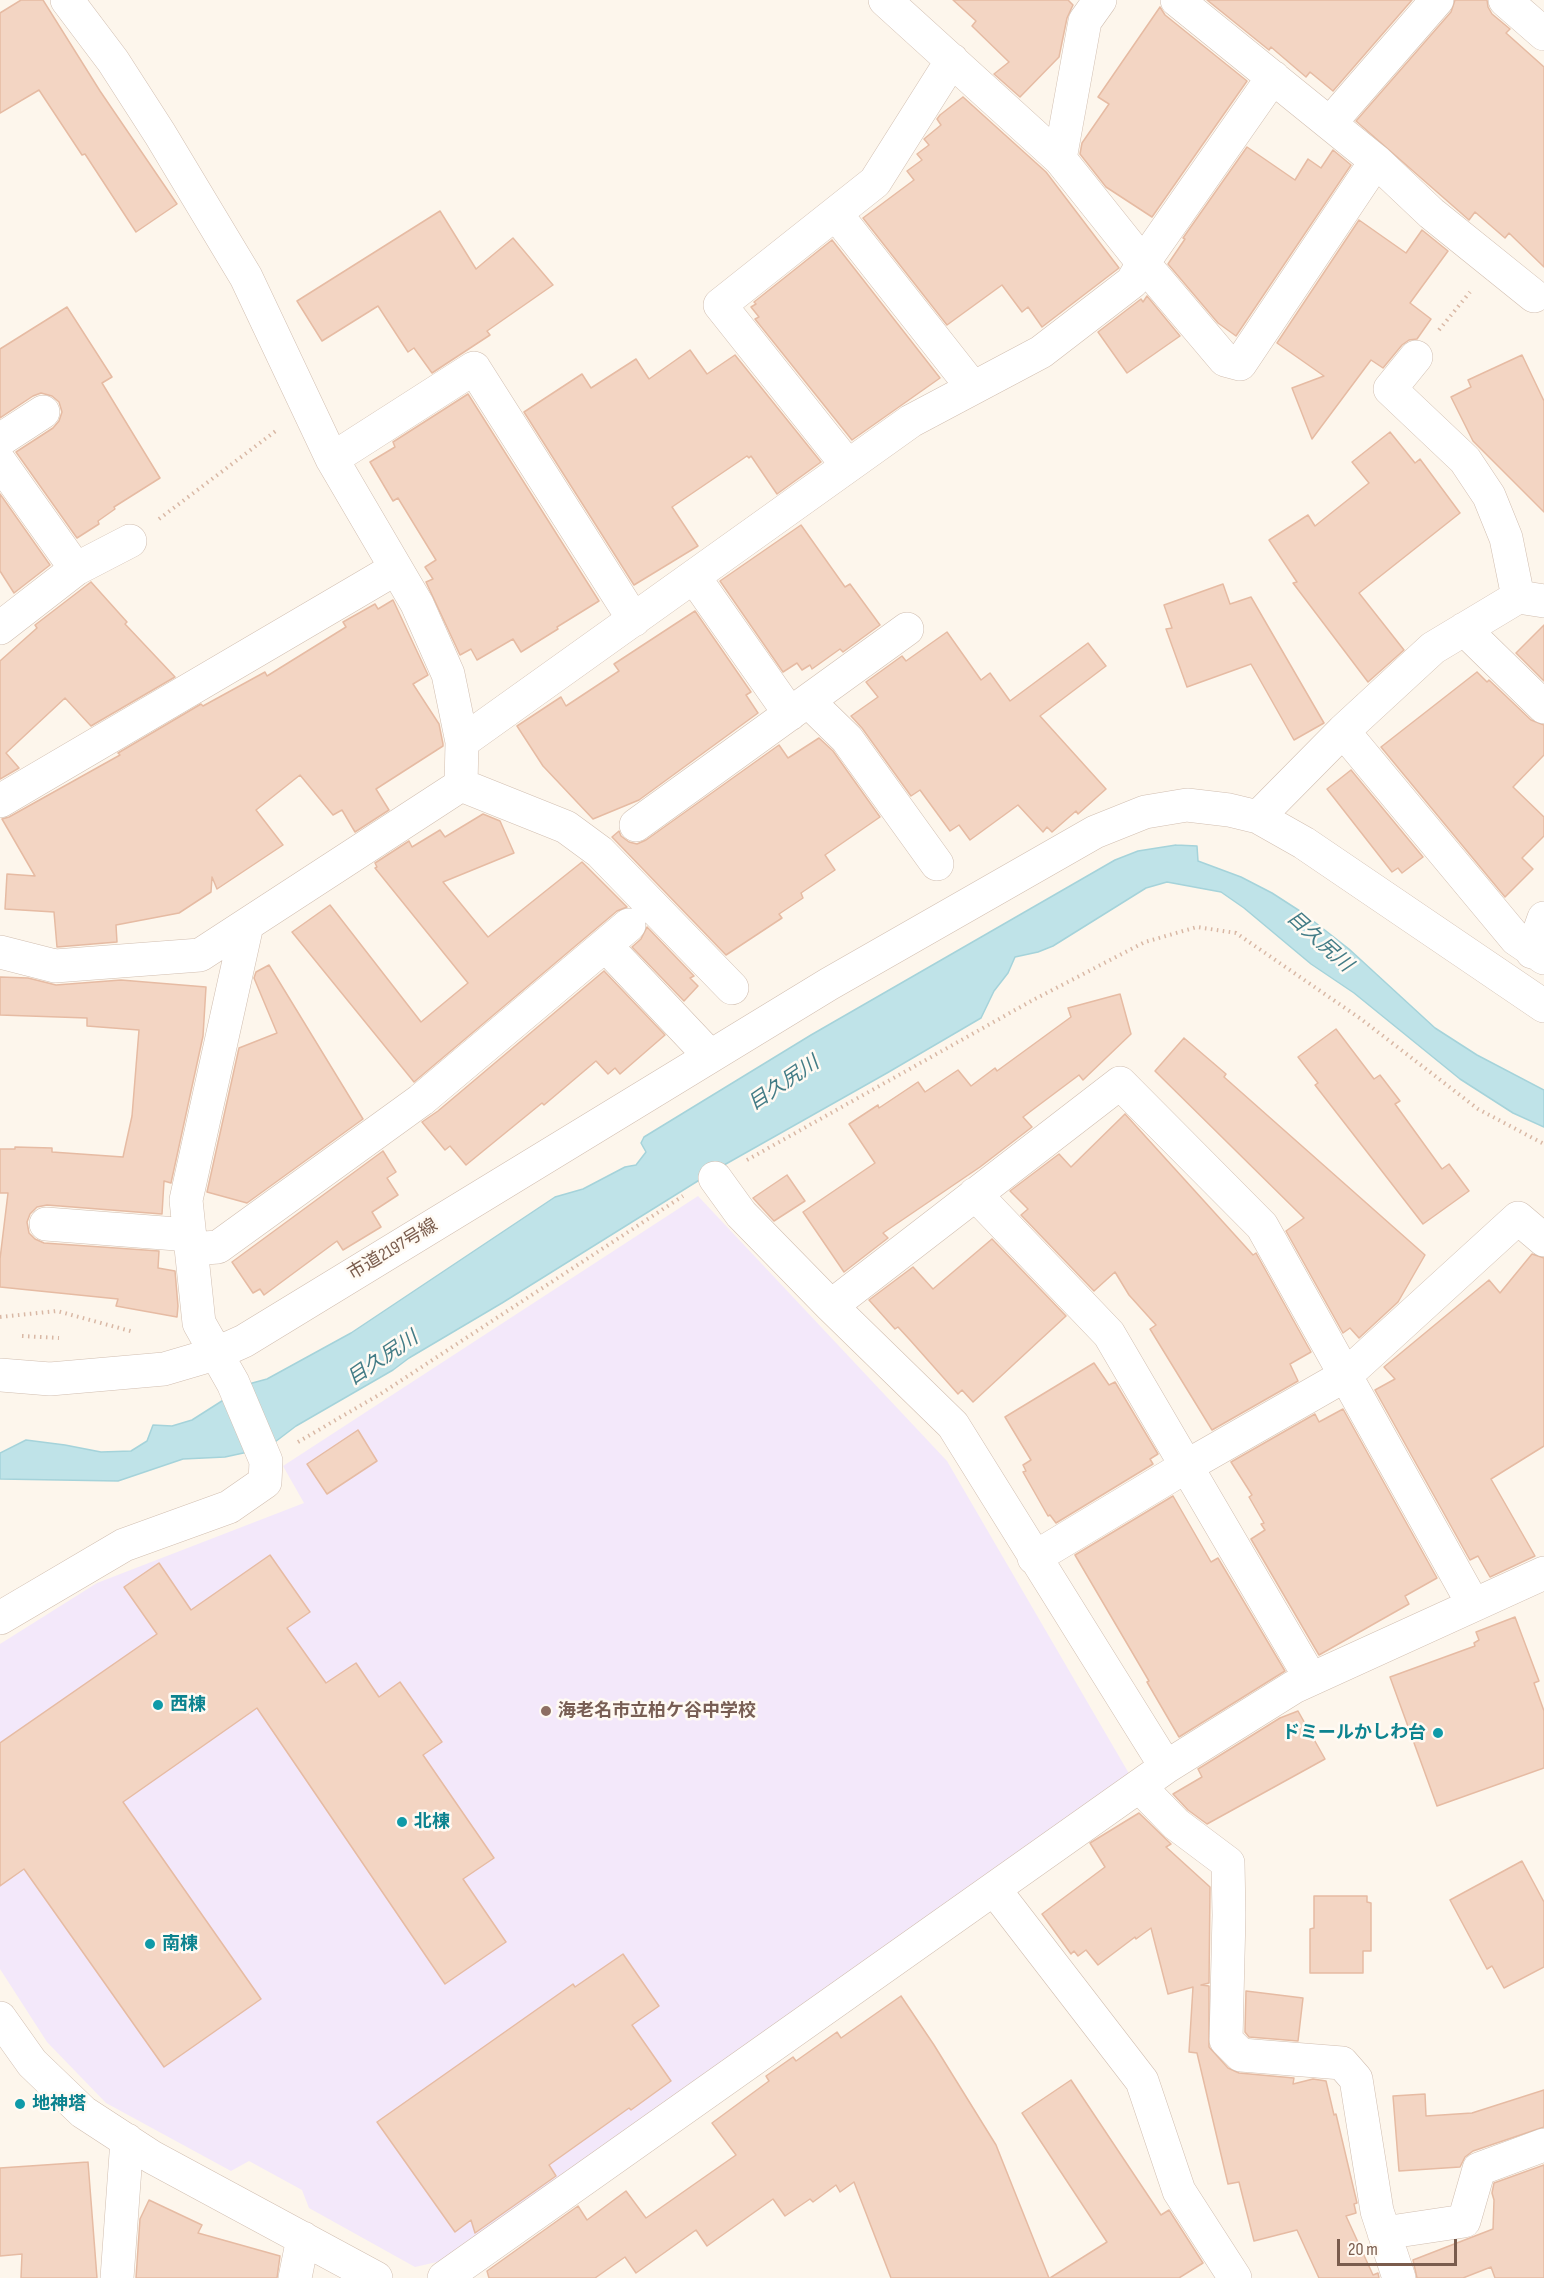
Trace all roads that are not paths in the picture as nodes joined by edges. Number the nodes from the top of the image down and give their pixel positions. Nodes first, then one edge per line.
1 (67, 0) edge
2 (885, 0) edge
3 (1100, 0) edge
4 (1177, 0) edge
5 (1437, 0) edge
6 (1505, 0) edge
7 (1544, 34) edge
8 (952, 60) junction
9 (1273, 77) junction
10 (1330, 123) junction
11 (1060, 159) junction
12 (1376, 161) junction
13 (836, 214) junction
14 (1143, 263) junction
15 (1534, 296) dead end
16 (1416, 357) dead end
17 (974, 388) junction
18 (43, 412) dead end
19 (0, 440) edge
20 (332, 459) junction
21 (0, 462) edge
22 (848, 466) junction
23 (130, 541) road end
24 (76, 569) junction
25 (395, 569) junction
26 (694, 577) junction
27 (1531, 599) edge
28 (634, 620) junction
29 (0, 628) edge
30 (907, 629) dead end
31 (1464, 629) junction
32 (799, 707) junction
33 (1544, 707) edge
34 (1343, 731) junction
35 (462, 742) junction
36 (461, 785) junction
37 (0, 801) edge
38 (1258, 817) junction
39 (636, 825) dead end
40 (937, 864) dead end
41 (1544, 918) edge
42 (247, 925) junction
43 (0, 952) edge
44 (1538, 955) edge
45 (732, 988) dead end
46 (1544, 1005) edge
47 (710, 1056) junction
48 (715, 1178) road end
49 (975, 1194) junction
50 (46, 1224) dead end
51 (1544, 1240) edge
52 (190, 1242) junction
53 (831, 1306) junction
54 (215, 1354) junction
55 (0, 1374) edge
56 (1346, 1375) junction
57 (1185, 1467) junction
58 (1034, 1558) junction
59 (1544, 1573) edge
60 (1473, 1604) junction
61 (0, 1618) edge
62 (1311, 1679) junction
63 (1166, 1767) junction
64 (1139, 1786) junction
65 (994, 1889) junction
66 (0, 2018) edge
67 (127, 2140) junction
68 (1544, 2145) edge
69 (1384, 2233) junction
70 (303, 2238) junction
71 (117, 2278) edge
72 (295, 2278) edge
73 (376, 2278) edge
74 (444, 2278) edge
75 (1235, 2278) edge
76 (1399, 2278) edge

1 - 20 street
2 - 8 street
3 - 11 street
4 - 9 street
5 - 10 street
6 - 7 street
8 - 11 street
8 - 13 street
9 - 10 street
9 - 14 street
10 - 12 street
11 - 14 street
12 - 14 street
12 - 15 street
13 - 17 street
13 - 22 street
14 - 17 street
16 - 27 street
17 - 22 street
18 - 19 street
20 - 25 street
20 - 28 street
21 - 24 street
22 - 26 street
23 - 24 street
24 - 29 street
25 - 35 street
25 - 37 street
26 - 28 street
26 - 32 street
27 - 31 street
28 - 35 street
30 - 32 street
31 - 33 street
31 - 34 street
32 - 39 street
32 - 40 street
34 - 38 street
34 - 44 street
35 - 36 street
36 - 42 street
36 - 45 street
38 - 46 street, 市道2197号線
38 - 47 street, 市道2197号線
41 - 44 street
42 - 43 street
42 - 52 street
47 - 52 street
47 - 54 street, 市道2197号線
48 - 53 street
49 - 53 street
49 - 56 street
49 - 57 street
50 - 52 street
51 - 56 street
52 - 54 street
53 - 58 street
54 - 55 street, 市道2197号線
54 - 61 street
56 - 57 street
56 - 60 street
57 - 58 street
57 - 62 street
58 - 63 street
59 - 60 street
60 - 62 street
62 - 63 street
63 - 64 street
64 - 65 street
64 - 69 street
65 - 74 street
65 - 75 street
66 - 67 street
67 - 70 street
67 - 71 street
68 - 69 street
69 - 76 street
70 - 72 street
70 - 73 street

